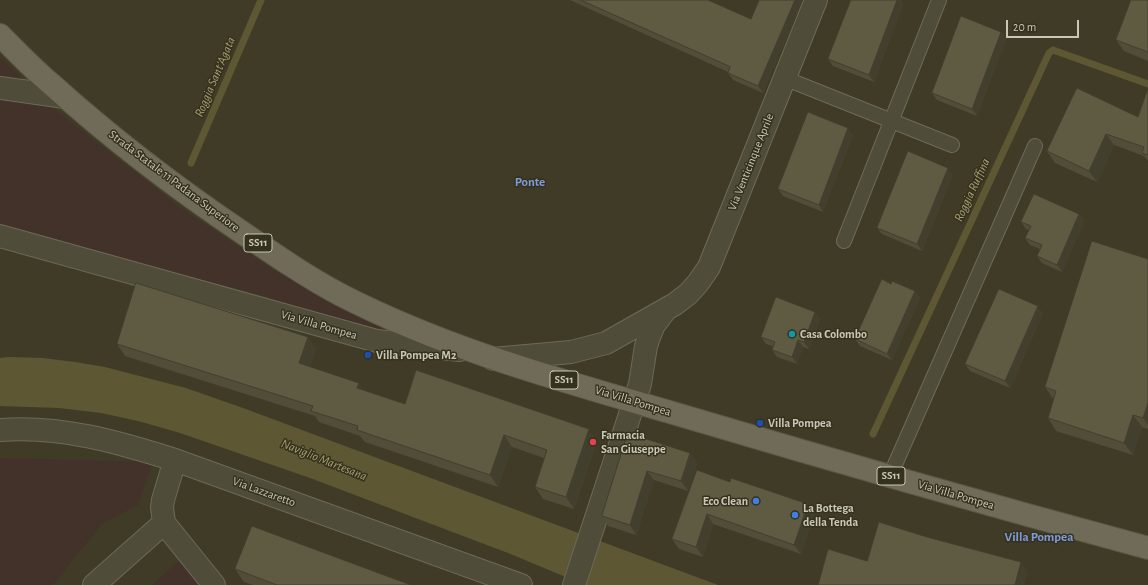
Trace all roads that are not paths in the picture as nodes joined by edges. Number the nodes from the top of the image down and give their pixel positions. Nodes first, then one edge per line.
1 (816, 0) edge
2 (939, 0) edge
3 (0, 35) edge
4 (784, 78) junction
5 (0, 88) edge
6 (65, 97) junction
7 (892, 121) junction
8 (952, 145) dead end
9 (1034, 146) dead end
10 (0, 236) edge
11 (844, 241) dead end
12 (665, 310) junction
13 (483, 355) junction
14 (635, 402) junction
15 (0, 430) edge
16 (175, 460) junction
17 (890, 476) junction
18 (164, 523) junction
19 (1148, 548) edge
20 (574, 584) edge
21 (94, 585) edge
22 (214, 585) edge
23 (521, 585) edge

1 - 4 street, Via Venticinque Aprile
2 - 7 lane
3 - 6 main road, Strada Statale 11 Padana Superiore
4 - 7 lane
4 - 12 street, Via Venticinque Aprile
5 - 6 street
6 - 13 main road, Strada Statale 11 Padana Superiore / SS11
7 - 8 lane
7 - 11 lane
9 - 17 lane
10 - 13 street, Via Villa Pompea
12 - 13 street, Via Venticinque Aprile
12 - 14 street, Via Venticinque Aprile
13 - 14 main road, Via Villa Pompea / SS11
14 - 17 main road, Via Villa Pompea / SS11
14 - 20 street, Via Venticinque Aprile
15 - 16 street, Via Lazzaretto
16 - 18 street
16 - 23 street, Via Lazzaretto
17 - 19 main road, Via Villa Pompea / SS11
18 - 21 street
18 - 22 street

